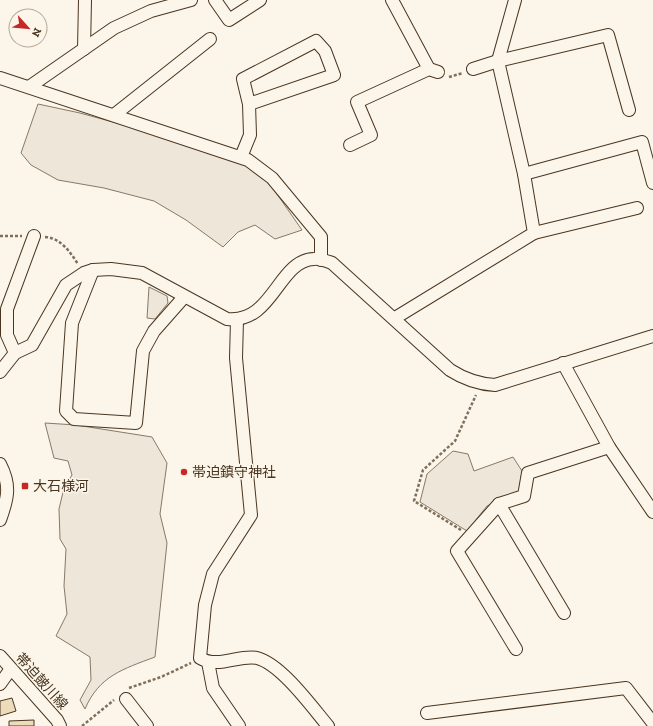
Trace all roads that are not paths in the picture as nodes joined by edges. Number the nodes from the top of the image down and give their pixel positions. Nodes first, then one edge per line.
1 (85, 0) edge
2 (191, 0) edge
3 (215, 0) edge
4 (260, 0) edge
5 (392, 0) edge
6 (515, 0) edge
7 (150, 5) edge
8 (210, 39) dead end
9 (84, 49) junction
10 (498, 61) junction
11 (473, 69) road end
12 (0, 78) edge
13 (29, 87) junction
14 (249, 104) junction
15 (629, 110) dead end
16 (114, 115) junction
17 (350, 145) dead end
18 (241, 157) junction
19 (524, 174) junction
20 (653, 183) edge
21 (637, 208) dead end
22 (534, 232) junction
23 (34, 236) road end
24 (322, 260) junction
25 (88, 271) junction
26 (184, 297) junction
27 (395, 318) junction
28 (237, 320) junction
29 (653, 336) edge
30 (15, 353) junction
31 (563, 363) junction
32 (0, 372) edge
33 (609, 447) junction
34 (0, 464) edge
35 (499, 504) junction
36 (653, 512) edge
37 (0, 520) edge
38 (564, 613) dead end
39 (516, 649) dead end
40 (0, 656) edge
41 (204, 660) junction
42 (10, 670) junction
43 (0, 684) edge
44 (122, 696) road end
45 (427, 713) dead end
46 (653, 723) edge
47 (60, 726) edge
48 (147, 726) edge
49 (239, 726) edge
50 (328, 726) edge

1 - 9 street
2 - 7 street
3 - 4 street
5 - 17 street
6 - 10 street
7 - 9 street
8 - 16 street
9 - 13 street
10 - 11 street
10 - 15 street
10 - 19 street
12 - 13 street
13 - 16 street
14 - 14 street
14 - 18 street
16 - 18 street
18 - 24 street
19 - 20 street
19 - 22 street
21 - 22 street
22 - 27 street
23 - 30 street
24 - 27 street
24 - 28 street
25 - 26 street
25 - 26 street
25 - 30 street
26 - 28 street
27 - 31 street
28 - 41 street
29 - 31 street
30 - 32 street
31 - 33 street
33 - 35 street
33 - 36 street
34 - 37 street
35 - 38 street
35 - 39 street
40 - 42 street, 帯迫皷川線
41 - 49 street
41 - 50 street
42 - 43 street
42 - 47 street, 帯迫皷川線
44 - 48 street
45 - 46 street

